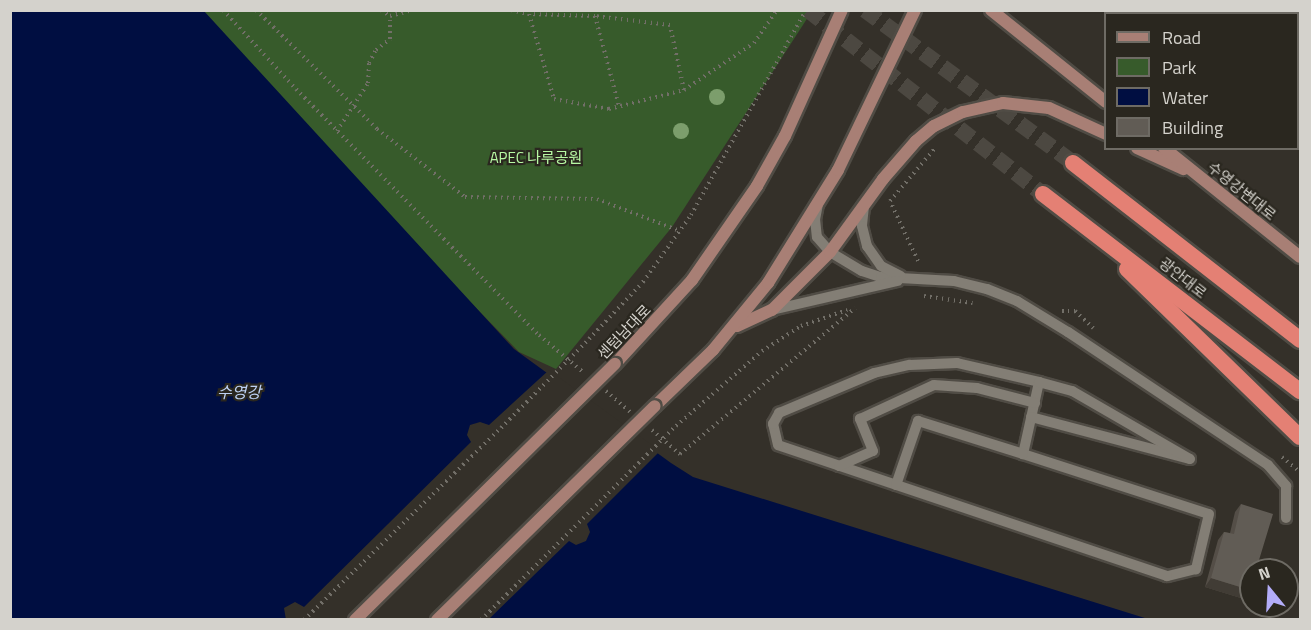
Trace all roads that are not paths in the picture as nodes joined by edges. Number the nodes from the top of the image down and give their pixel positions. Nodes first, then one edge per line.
1 (842, 10) edge
2 (915, 10) edge
3 (991, 10) edge
4 (1104, 100) edge
5 (1104, 133) edge
6 (1141, 150) edge
7 (1167, 150) edge
8 (1073, 163) tunnel mouth
9 (1202, 178) junction
10 (1043, 194) tunnel mouth
11 (819, 201) junction
12 (864, 206) junction
13 (1068, 212) junction
14 (830, 252) junction
15 (1300, 257) edge
16 (907, 279) junction
17 (772, 310) junction
18 (733, 328) junction
19 (1300, 340) edge
20 (1039, 382) junction
21 (1300, 392) edge
22 (1035, 403) junction
23 (1031, 417) junction
24 (1300, 437) edge
25 (1023, 454) junction
26 (839, 466) junction
27 (896, 485) junction
28 (1286, 518) dead end
29 (355, 620) edge
30 (437, 620) edge

1 - 29 main road, 센텀남대로, bridge
2 - 11 main road
3 - 4 main road
5 - 12 main road
6 - 9 main road
7 - 9 main road, 수영강변대로
8 - 19 highway, 광안대로
9 - 15 main road, 수영강변대로
10 - 13 highway, 광안대로
11 - 14 lane
11 - 18 main road
12 - 14 main road
12 - 16 lane
13 - 21 highway, 광안대로
13 - 24 highway
14 - 16 lane
14 - 17 main road
16 - 17 lane
16 - 28 lane
17 - 18 main road
18 - 30 main road, bridge
20 - 22 lane
20 - 23 lane
20 - 26 lane
22 - 23 lane
22 - 26 lane
23 - 25 lane
25 - 27 lane
25 - 27 lane
26 - 27 lane

